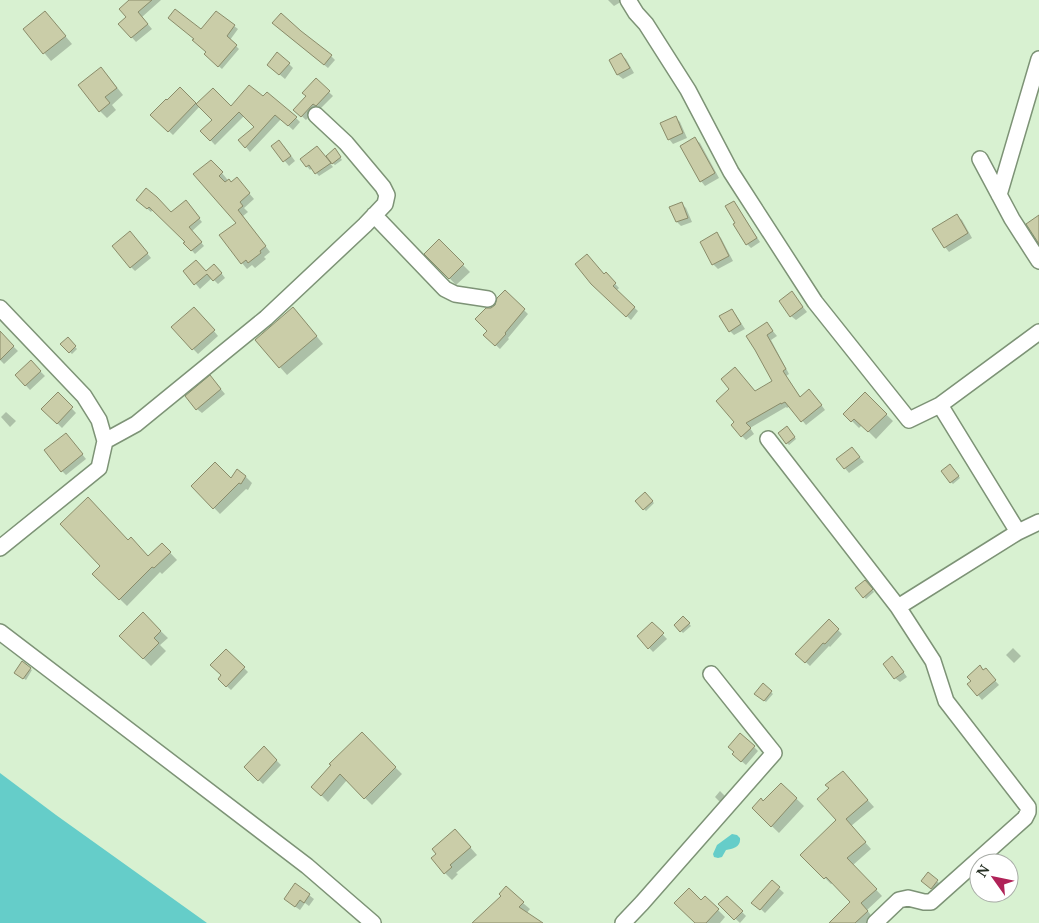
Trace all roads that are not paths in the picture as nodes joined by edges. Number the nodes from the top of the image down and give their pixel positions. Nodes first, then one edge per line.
1 (628, 0) edge
2 (1039, 59) edge
3 (316, 115) dead end
4 (980, 159) dead end
5 (999, 195) junction
6 (374, 215) junction
7 (1039, 261) edge
8 (488, 299) dead end
9 (0, 308) edge
10 (1039, 332) edge
11 (940, 405) junction
12 (768, 439) dead end
13 (105, 441) junction
14 (1039, 522) edge
15 (1018, 532) junction
16 (0, 548) edge
17 (898, 607) junction
18 (0, 632) edge
19 (711, 674) dead end
20 (373, 923) edge
21 (623, 923) edge
22 (875, 923) edge

1 - 11 street
2 - 5 street
3 - 6 street
4 - 5 street
5 - 7 street
6 - 8 street
6 - 13 street
9 - 13 street
10 - 11 street
11 - 15 street
12 - 17 street
13 - 16 street
14 - 15 street
15 - 17 street
17 - 22 street
18 - 20 street
19 - 21 street

